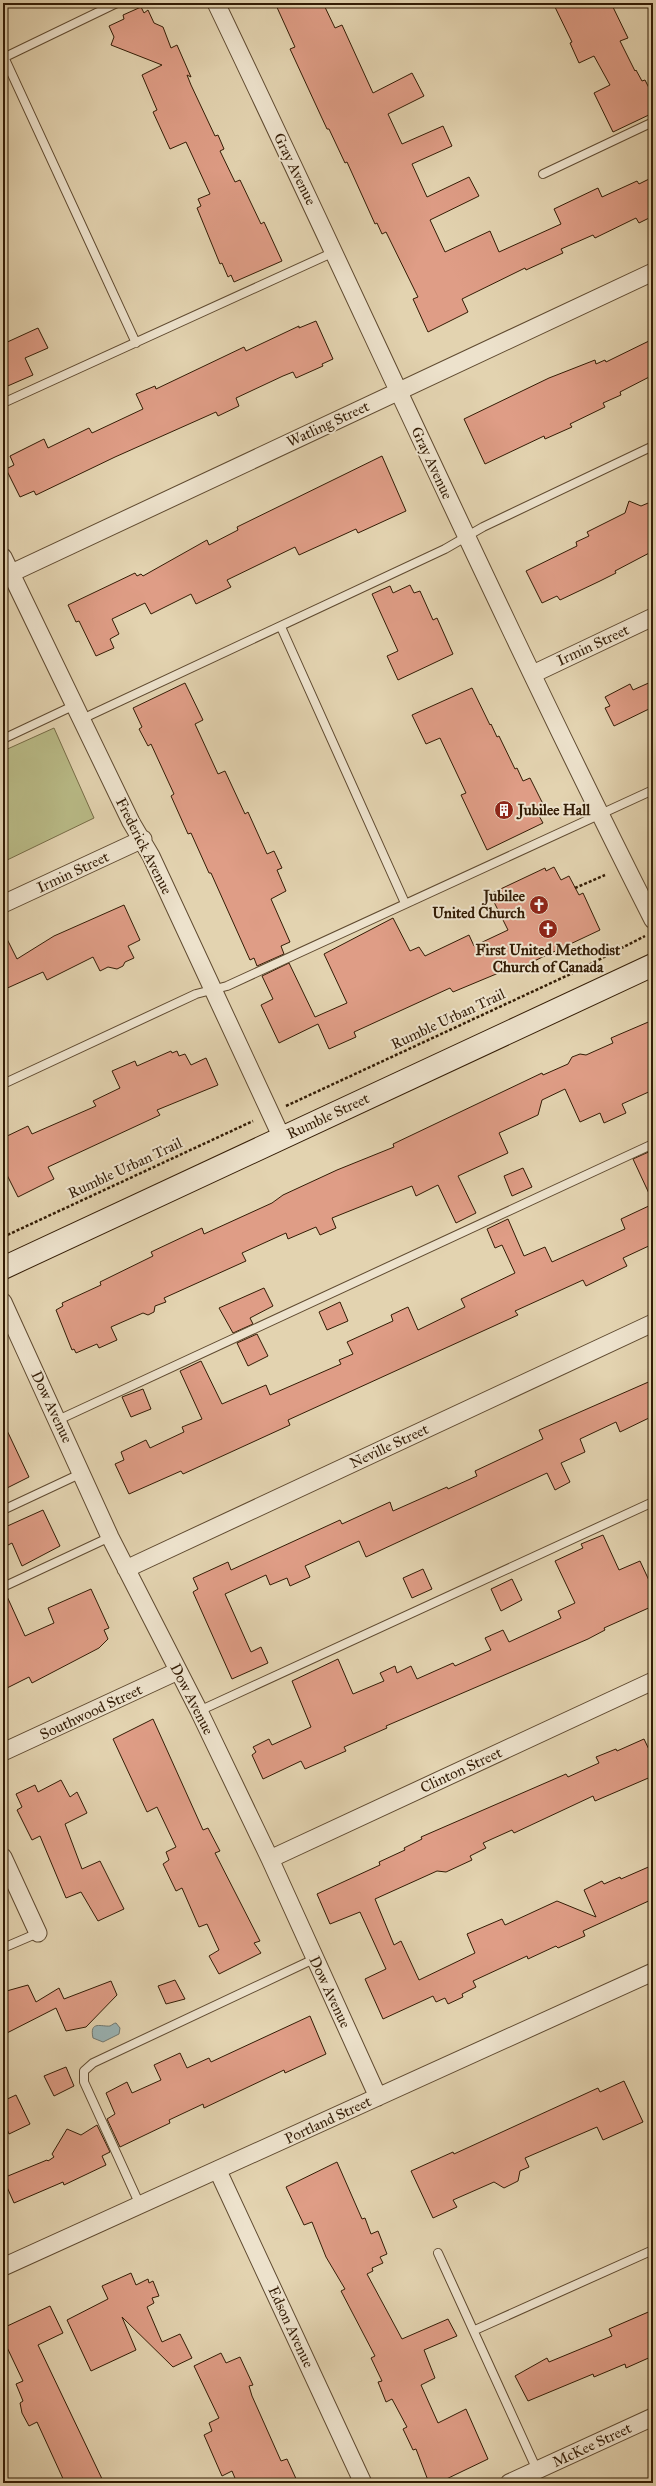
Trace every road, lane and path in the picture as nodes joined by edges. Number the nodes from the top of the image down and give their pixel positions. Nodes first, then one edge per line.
1 (117, 3) edge
2 (216, 3) edge
3 (4, 57) edge
4 (653, 122) edge
5 (543, 174) dead end
6 (335, 252) junction
7 (653, 272) edge
8 (136, 343) junction
9 (399, 391) junction
10 (3, 403) edge
11 (653, 446) edge
12 (467, 537) junction
13 (3, 557) edge
14 (7, 575) edge
15 (653, 617) edge
16 (282, 627) junction
17 (533, 674) junction
18 (78, 712) junction
19 (3, 739) edge
20 (653, 790) edge
21 (600, 814) junction
22 (143, 839) junction
23 (605, 875) dead end
24 (575, 888) dead end
25 (405, 903) junction
26 (3, 904) edge
27 (653, 920) edge
28 (643, 937) dead end
29 (653, 965) edge
30 (214, 990) junction
31 (3, 1084) edge
32 (283, 1107) dead end
33 (257, 1120) dead end
34 (282, 1138) junction
35 (653, 1144) edge
36 (3, 1237) edge
37 (3, 1268) edge
38 (3, 1302) edge
39 (653, 1323) edge
40 (58, 1420) junction
41 (82, 1474) junction
42 (653, 1502) edge
43 (3, 1510) edge
44 (110, 1537) junction
45 (126, 1569) junction
46 (3, 1587) edge
47 (178, 1671) junction
48 (653, 1681) edge
49 (199, 1711) junction
50 (3, 1752) edge
51 (3, 1857) edge
52 (270, 1860) junction
53 (38, 1933) joint
54 (3, 1948) edge
55 (314, 1959) junction
56 (653, 1972) edge
57 (378, 2097) junction
58 (218, 2171) junction
59 (140, 2205) junction
60 (653, 2250) edge
61 (438, 2253) dead end
62 (3, 2267) edge
63 (475, 2330) junction
64 (653, 2417) edge
65 (537, 2470) junction
66 (363, 2483) edge
67 (509, 2483) edge

1 - 3 lane
2 - 6 street, Gray Avenue
3 - 8 lane
4 - 5 lane
6 - 8 lane
6 - 9 street, Gray Avenue
7 - 9 street, Watling Street
8 - 10 lane
9 - 12 street, Gray Avenue
9 - 14 street, Watling Street
11 - 12 lane
12 - 16 lane
12 - 17 street, Gray Avenue
13 - 14 street, Frederick Avenue
14 - 18 street, Frederick Avenue
15 - 17 street, Irmin Street
16 - 18 lane
16 - 25 lane
17 - 21 street, Gray Avenue
18 - 19 lane
18 - 22 street, Frederick Avenue
20 - 21 lane
21 - 25 lane
21 - 27 street, Gray Avenue
22 - 26 street, Irmin Street
22 - 30 street, Frederick Avenue
23 - 24 path
25 - 30 lane
28 - 32 path, Rumble Urban Trail
29 - 34 street, Rumble Street
30 - 31 lane
30 - 34 street, Frederick Avenue
33 - 36 path, Rumble Urban Trail
34 - 37 street, Rumble Street
35 - 40 lane
38 - 40 street, Dow Avenue
39 - 45 street, Neville Street
40 - 41 street, Dow Avenue
41 - 43 lane
41 - 44 street, Dow Avenue
42 - 49 lane
44 - 45 street, Dow Avenue
44 - 46 lane
45 - 47 street, Dow Avenue
47 - 49 street, Dow Avenue
47 - 50 street, Southwood Street
48 - 52 street, Clinton Street
49 - 52 street, Dow Avenue
51 - 53 street
52 - 55 street, Dow Avenue
53 - 54 lane
55 - 57 street, Dow Avenue
55 - 59 lane
56 - 57 street, Portland Street
57 - 58 street, Portland Street
58 - 59 street, Portland Street
58 - 66 street, Edson Avenue
59 - 62 street, Portland Street
60 - 63 lane
61 - 63 lane
63 - 65 lane
64 - 65 street, McKee Street
65 - 67 street, McKee Street

